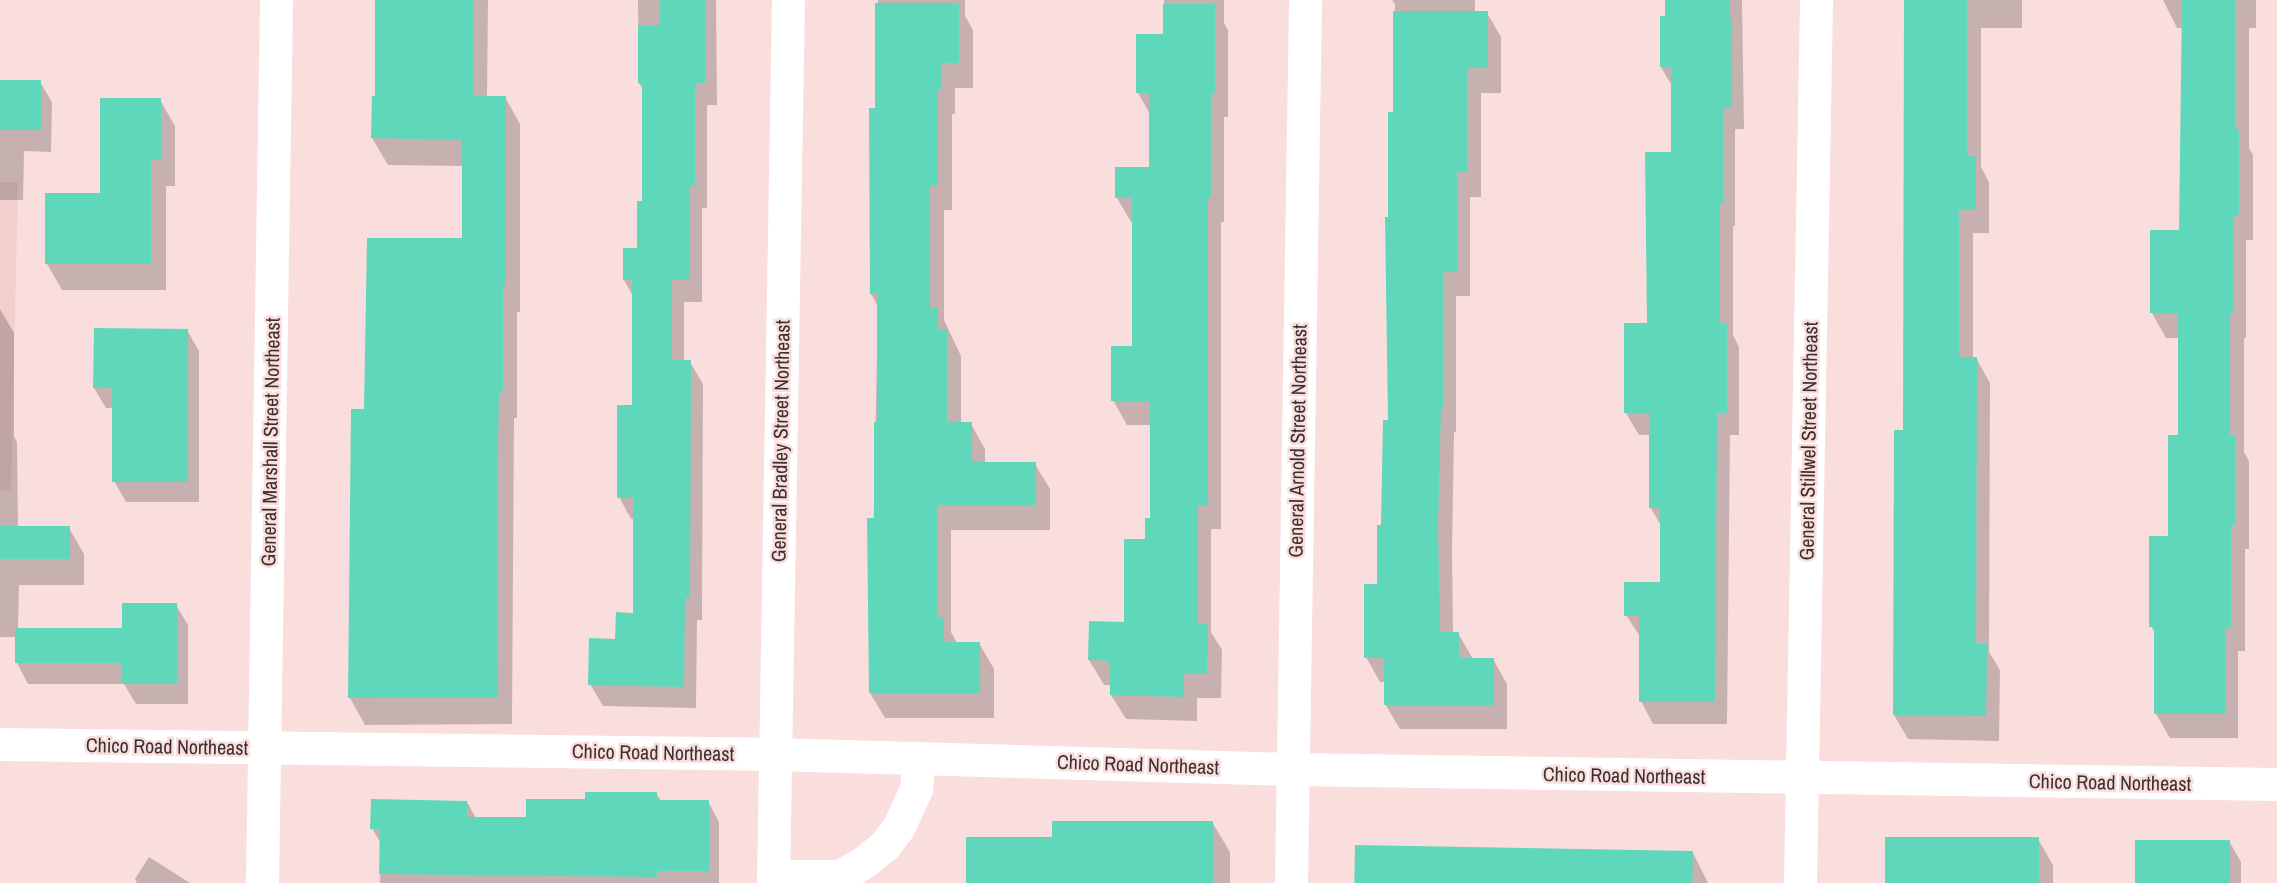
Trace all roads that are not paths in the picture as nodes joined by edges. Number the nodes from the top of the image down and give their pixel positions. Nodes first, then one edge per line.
1 (276, 0) edge
2 (788, 0) edge
3 (1305, 0) edge
4 (1815, 0) edge
5 (0, 744) edge
6 (265, 748) junction
7 (775, 754) junction
8 (919, 758) junction
9 (1292, 769) junction
10 (1802, 778) junction
11 (2277, 784) edge
12 (773, 880) edge
13 (840, 880) edge
14 (262, 883) edge
15 (1291, 883) edge
16 (1800, 883) edge

1 - 6 street, General Marshall Street Northeast
2 - 7 street, General Bradley Street Northeast
3 - 9 street, General Arnold Street Northeast
4 - 10 street, General Stillwel Street Northeast
5 - 6 street, Chico Road Northeast
6 - 7 street, Chico Road Northeast
6 - 14 street, General Marshall Street Northeast
7 - 8 street, Chico Road Northeast
7 - 12 street, General Bradley Street Northeast
8 - 9 street, Chico Road Northeast
8 - 13 street
9 - 10 street, Chico Road Northeast
9 - 15 street, General Arnold Street Northeast
10 - 11 street, Chico Road Northeast
10 - 16 street, General Stillwel Street Northeast
12 - 13 street

